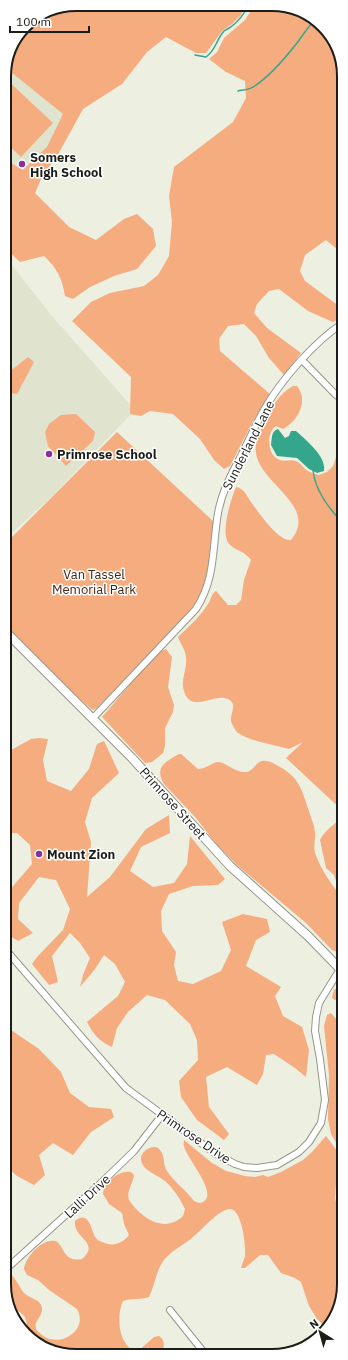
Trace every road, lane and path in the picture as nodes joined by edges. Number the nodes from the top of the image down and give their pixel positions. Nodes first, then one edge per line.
1 (337, 328) edge
2 (302, 360) junction
3 (337, 395) edge
4 (11, 637) edge
5 (93, 718) junction
6 (11, 957) edge
7 (337, 966) edge
8 (337, 978) edge
9 (162, 1115) junction
10 (11, 1265) edge
11 (170, 1310) dead end
12 (201, 1349) edge

1 - 2 street, Sunderland Lane
2 - 3 street
2 - 5 street, Sunderland Lane
4 - 5 main road, Primrose Street
5 - 7 main road, Primrose Street
6 - 9 street, Primrose Drive
8 - 9 street, Primrose Drive
9 - 10 street, Lalli Drive
11 - 12 street

